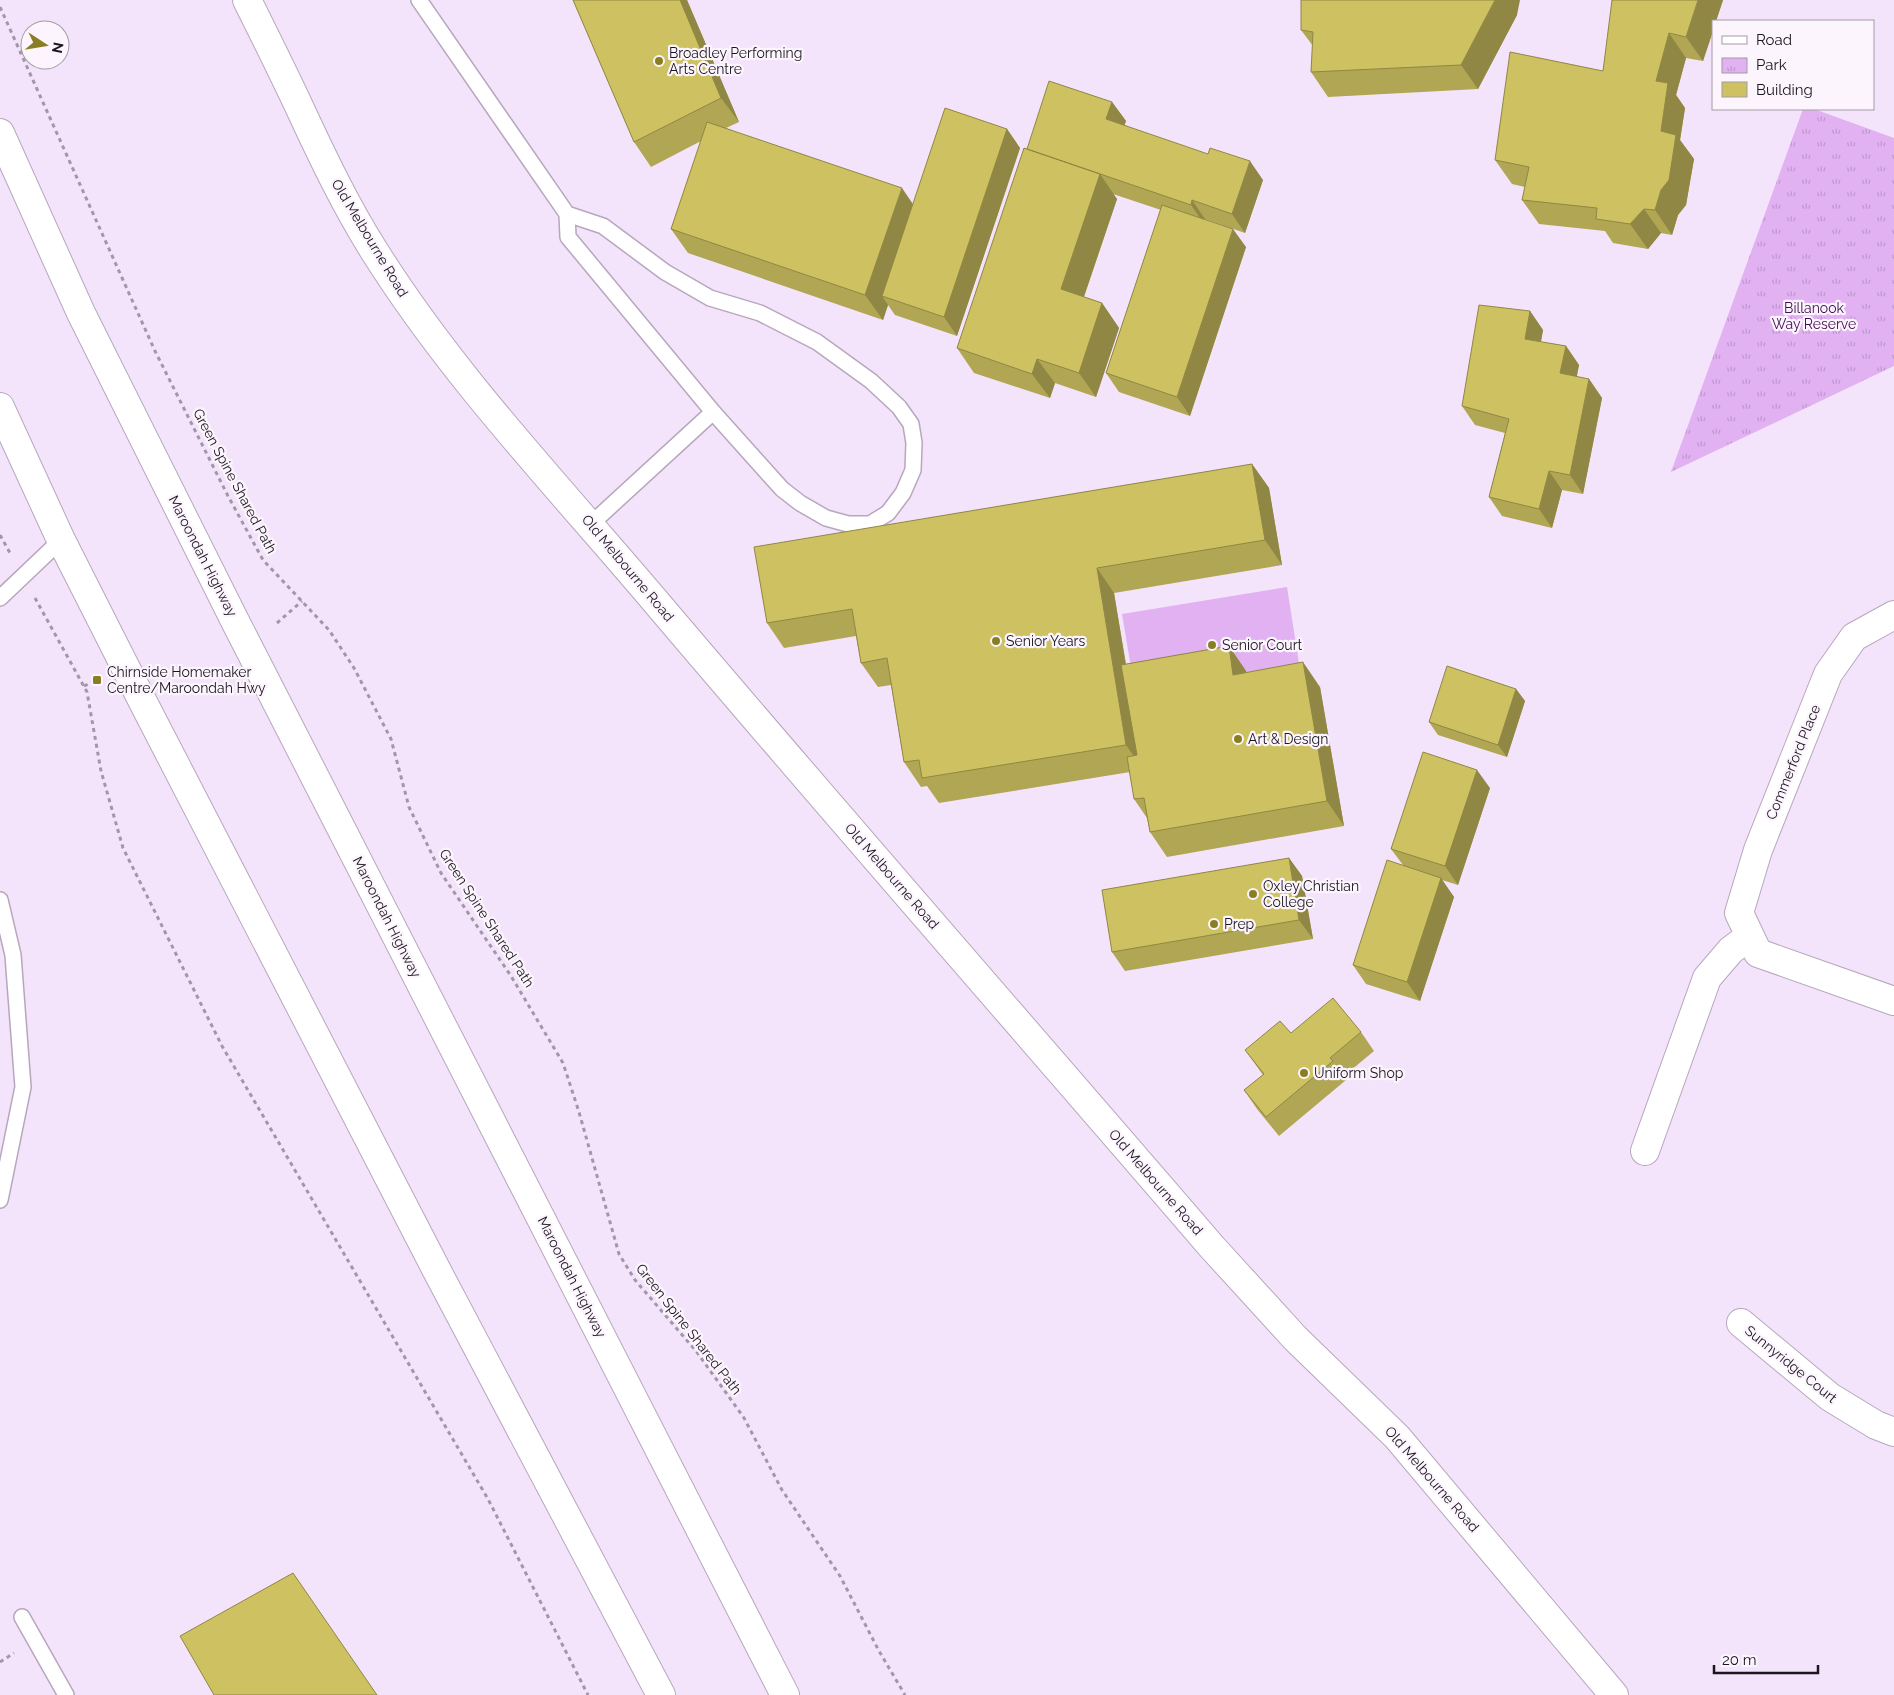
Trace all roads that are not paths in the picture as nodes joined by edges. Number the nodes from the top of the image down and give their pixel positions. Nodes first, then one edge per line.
1 (248, 0) edge
2 (419, 0) edge
3 (0, 133) edge
4 (567, 214) junction
5 (0, 407) edge
6 (714, 412) junction
7 (591, 524) junction
8 (61, 540) junction
9 (0, 598) edge
10 (1894, 615) edge
11 (0, 900) edge
12 (1750, 936) junction
13 (1894, 1002) edge
14 (1645, 1151) dead end
15 (0, 1200) edge
16 (1741, 1324) dead end
17 (1894, 1432) edge
18 (22, 1617) dead end
19 (66, 1695) edge
20 (661, 1695) edge
21 (785, 1695) edge
22 (1614, 1695) edge

1 - 7 main road, Old Melbourne Road
2 - 4 lane
3 - 21 main road, Maroondah Highway
4 - 6 lane
4 - 6 lane
5 - 8 main road
6 - 7 lane
7 - 22 main road, Old Melbourne Road
8 - 9 lane
8 - 20 main road
10 - 12 main road, Commerford Place
11 - 15 lane
12 - 13 main road, Commerford Place
12 - 14 main road
16 - 17 main road, Sunnyridge Court
18 - 19 lane

